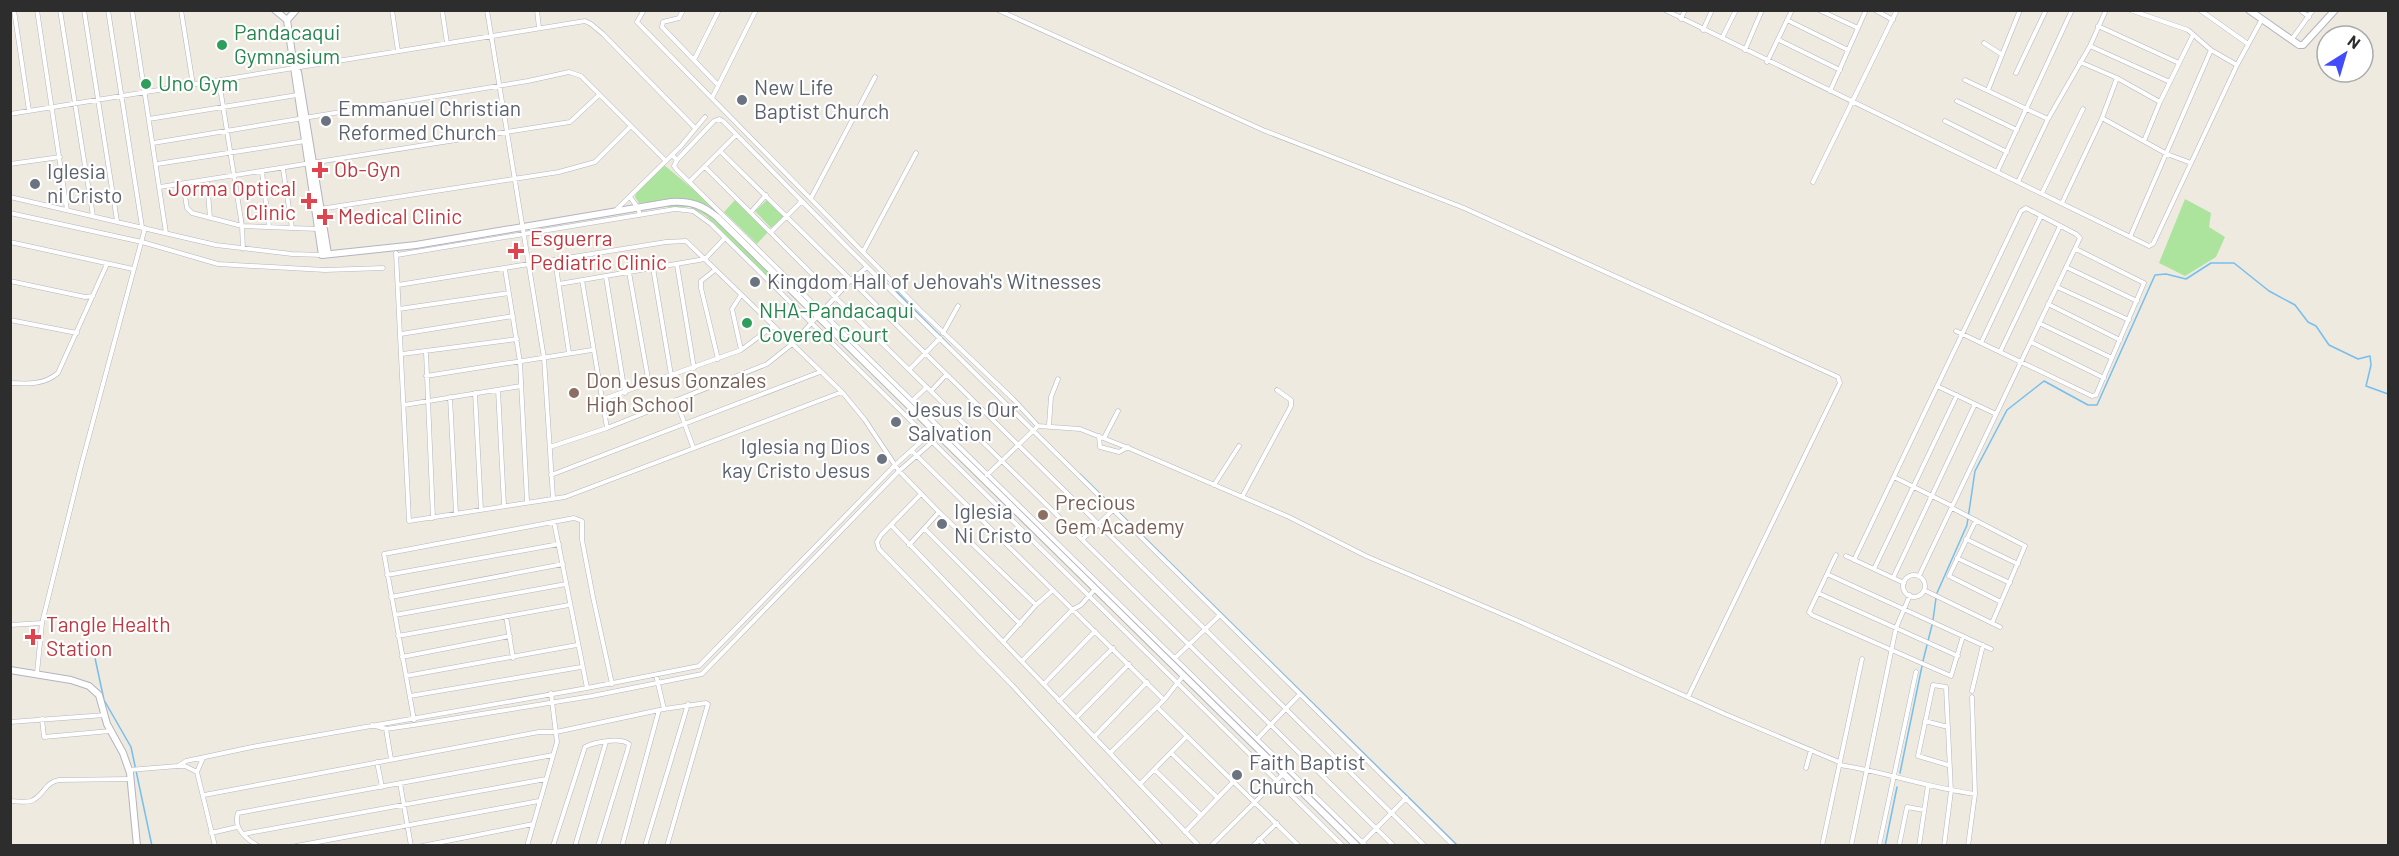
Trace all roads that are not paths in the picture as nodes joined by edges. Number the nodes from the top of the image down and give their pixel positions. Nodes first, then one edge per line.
1 (14, 10) edge
2 (37, 10) edge
3 (60, 10) edge
4 (84, 10) edge
5 (108, 10) edge
6 (132, 10) edge
7 (181, 10) edge
8 (275, 10) edge
9 (296, 10) edge
10 (392, 10) edge
11 (442, 10) edge
12 (487, 10) edge
13 (537, 10) edge
14 (644, 10) edge
15 (683, 10) edge
16 (719, 10) edge
17 (756, 10) edge
18 (998, 10) edge
19 (1665, 10) edge
20 (1685, 10) edge
21 (1712, 10) edge
22 (1736, 10) edge
23 (1762, 10) edge
24 (1792, 10) edge
25 (1819, 10) edge
26 (1866, 10) edge
27 (1875, 10) edge
28 (1898, 10) edge
29 (2046, 10) edge
30 (2072, 10) edge
31 (2106, 10) edge
32 (2130, 10) edge
33 (2200, 10) edge
34 (2249, 10) edge
35 (2300, 10) edge
36 (2313, 10) edge
37 (2335, 10) edge
38 (2018, 11) edge
39 (2309, 17) junction
40 (288, 19) junction
41 (1681, 19) junction
42 (1787, 20) junction
43 (1893, 20) junction
44 (2262, 20) junction
45 (2098, 26) junction
46 (539, 28) junction
47 (1858, 28) junction
48 (1703, 30) junction
49 (2193, 35) junction
50 (493, 36) junction
51 (1722, 38) junction
52 (2292, 39) junction
53 (1779, 40) junction
54 (447, 43) junction
55 (1984, 43) dead end
56 (2248, 44) junction
57 (2090, 46) junction
58 (1745, 50) junction
59 (1848, 50) junction
60 (2211, 50) junction
61 (398, 51) junction
62 (2001, 54) junction
63 (694, 60) junction
64 (1767, 62) junction
65 (2080, 62) junction
66 (2179, 63) junction
67 (2237, 64) junction
68 (295, 69) junction
69 (1840, 70) junction
70 (2016, 73) dead end
71 (875, 77) dead end
72 (2117, 78) junction
73 (1965, 80) dead end
74 (219, 81) junction
75 (2170, 82) junction
76 (193, 85) junction
77 (500, 85) junction
78 (718, 85) junction
79 (1988, 90) junction
80 (145, 92) junction
81 (1830, 92) junction
82 (297, 95) junction
83 (599, 95) junction
84 (122, 96) junction
85 (711, 98) junction
86 (99, 100) junction
87 (1956, 101) dead end
88 (1852, 102) junction
89 (2160, 102) junction
90 (75, 104) junction
91 (223, 106) junction
92 (52, 108) junction
93 (2025, 109) junction
94 (2084, 109) dead end
95 (29, 111) junction
96 (10, 114) edge
97 (705, 117) dead end
98 (304, 118) junction
99 (2102, 118) junction
100 (149, 119) junction
101 (2048, 119) junction
102 (1945, 121) dead end
103 (630, 127) junction
104 (695, 128) junction
105 (226, 129) junction
106 (2018, 130) junction
107 (506, 131) junction
108 (736, 135) junction
109 (305, 141) junction
110 (2144, 141) junction
111 (153, 143) junction
112 (720, 151) junction
113 (2007, 152) junction
114 (231, 153) junction
115 (916, 153) dead end
116 (2167, 154) junction
117 (672, 155) junction
118 (60, 157) junction
119 (677, 160) junction
120 (666, 161) junction
121 (2191, 163) junction
122 (10, 164) edge
123 (156, 164) junction
124 (311, 164) junction
125 (705, 167) junction
126 (283, 169) junction
127 (262, 172) junction
128 (1997, 172) junction
129 (234, 177) junction
130 (514, 179) junction
131 (207, 180) junction
132 (690, 181) junction
133 (1814, 182) dead end
134 (2018, 182) junction
135 (183, 184) junction
136 (160, 187) junction
137 (2042, 193) junction
138 (766, 195) junction
139 (10, 197) edge
140 (630, 197) junction
141 (811, 198) junction
142 (802, 201) junction
143 (2062, 203) junction
144 (318, 209) junction
145 (67, 210) junction
146 (615, 211) junction
147 (639, 211) junction
148 (751, 212) junction
149 (10, 213) edge
150 (93, 216) junction
151 (2041, 216) junction
152 (786, 217) junction
153 (210, 218) junction
154 (597, 218) junction
155 (117, 221) junction
156 (242, 226) junction
157 (269, 226) junction
158 (2060, 226) junction
159 (144, 228) junction
160 (292, 228) junction
161 (318, 229) junction
162 (522, 231) junction
163 (771, 232) junction
164 (166, 233) junction
165 (2130, 237) junction
166 (725, 238) junction
167 (10, 242) edge
168 (142, 242) junction
169 (243, 249) junction
170 (2076, 249) junction
171 (396, 251) junction
172 (863, 252) junction
173 (325, 254) junction
174 (705, 259) junction
175 (555, 260) junction
176 (107, 264) junction
177 (529, 264) junction
178 (677, 264) junction
179 (867, 267) junction
180 (2066, 267) junction
181 (383, 268) dead end
182 (505, 268) junction
183 (653, 268) junction
184 (133, 269) junction
185 (715, 270) junction
186 (629, 272) junction
187 (606, 277) junction
188 (582, 280) junction
189 (10, 281) edge
190 (850, 281) junction
191 (559, 284) junction
192 (398, 285) junction
193 (2056, 286) junction
194 (510, 293) junction
195 (93, 296) junction
196 (741, 296) junction
197 (836, 298) junction
198 (2137, 301) junction
199 (2048, 304) junction
200 (958, 306) dead end
201 (399, 309) junction
202 (820, 315) junction
203 (513, 316) junction
204 (10, 320) edge
205 (2128, 320) junction
206 (2039, 323) junction
207 (812, 324) junction
208 (773, 326) junction
209 (1956, 331) dead end
210 (77, 333) junction
211 (943, 333) junction
212 (400, 334) junction
213 (1962, 334) junction
214 (940, 338) junction
215 (517, 339) junction
216 (2120, 340) junction
217 (2031, 342) junction
218 (1981, 343) junction
219 (792, 344) junction
220 (592, 350) junction
221 (741, 350) junction
222 (426, 352) junction
223 (2000, 352) junction
224 (402, 354) junction
225 (570, 354) junction
226 (924, 354) junction
227 (544, 358) junction
228 (2112, 358) junction
229 (718, 359) junction
230 (520, 362) junction
231 (2021, 362) junction
232 (694, 368) junction
233 (910, 369) junction
234 (820, 372) junction
235 (671, 375) junction
236 (946, 375) junction
237 (426, 376) junction
238 (2104, 378) junction
239 (1058, 379) dead end
240 (10, 383) edge
241 (649, 384) junction
242 (521, 386) junction
243 (1937, 386) junction
244 (929, 389) junction
245 (498, 390) junction
246 (1277, 390) dead end
247 (842, 392) junction
248 (475, 393) junction
249 (625, 393) junction
250 (1957, 395) junction
251 (450, 397) junction
252 (428, 400) junction
253 (602, 400) junction
254 (676, 400) junction
255 (913, 400) junction
256 (1975, 404) junction
257 (404, 405) junction
258 (1118, 411) dead end
259 (1996, 414) junction
260 (685, 424) junction
261 (1048, 425) junction
262 (1038, 426) junction
263 (607, 428) junction
264 (1034, 430) junction
265 (936, 433) junction
266 (927, 437) junction
267 (1102, 437) junction
268 (933, 442) junction
269 (1017, 445) junction
270 (1239, 446) dead end
271 (550, 447) junction
272 (693, 447) junction
273 (1128, 447) junction
274 (912, 451) junction
275 (918, 456) junction
276 (1002, 461) junction
277 (895, 465) junction
278 (899, 471) junction
279 (551, 475) junction
280 (987, 475) junction
281 (1894, 477) junction
282 (1214, 485) junction
283 (1913, 486) junction
284 (921, 494) junction
285 (1932, 496) junction
286 (1242, 497) junction
287 (553, 498) junction
288 (527, 501) junction
289 (504, 505) junction
290 (1952, 507) junction
291 (481, 510) junction
292 (1113, 510) junction
293 (939, 512) junction
294 (456, 513) junction
295 (1971, 517) junction
296 (433, 518) junction
297 (554, 522) junction
298 (1098, 524) junction
299 (891, 525) junction
300 (925, 529) junction
301 (1083, 539) junction
302 (1966, 539) junction
303 (559, 544) junction
304 (909, 545) junction
305 (1836, 555) dead end
306 (1846, 556) dead end
307 (1957, 558) junction
308 (1854, 560) junction
309 (563, 564) junction
310 (2018, 564) junction
311 (1874, 569) junction
312 (1827, 574) junction
313 (387, 575) junction
314 (1919, 576) junction
315 (1893, 578) junction
316 (1904, 583) junction
317 (2010, 583) junction
318 (566, 584) junction
319 (1095, 589) junction
320 (1053, 590) junction
321 (1924, 590) junction
322 (1818, 593) junction
323 (1910, 595) junction
324 (1089, 596) junction
325 (391, 597) junction
326 (2001, 602) junction
327 (569, 604) junction
328 (1036, 605) junction
329 (1904, 609) junction
330 (1072, 610) junction
331 (751, 612) junction
332 (395, 615) junction
333 (1220, 615) junction
334 (506, 616) junction
335 (756, 618) junction
336 (42, 623) junction
337 (1992, 623) junction
338 (1020, 624) junction
339 (10, 625) edge
340 (2000, 627) dead end
341 (1896, 628) junction
342 (1206, 629) junction
343 (1095, 631) junction
344 (398, 636) junction
345 (510, 636) junction
346 (1963, 636) junction
347 (1003, 642) junction
348 (577, 645) junction
349 (1983, 645) junction
350 (1190, 646) junction
351 (1113, 648) junction
352 (1991, 649) dead end
353 (1892, 650) junction
354 (1958, 656) junction
355 (402, 657) junction
356 (513, 658) junction
357 (1862, 659) dead end
358 (1022, 661) junction
359 (1173, 661) junction
360 (1128, 664) junction
361 (581, 667) junction
362 (10, 670) edge
363 (1916, 672) dead end
364 (38, 673) junction
365 (656, 675) junction
366 (406, 676) junction
367 (1184, 676) junction
368 (1147, 682) junction
369 (658, 683) junction
370 (612, 684) junction
371 (1044, 684) junction
372 (1177, 684) junction
373 (586, 688) junction
374 (551, 693) junction
375 (1300, 694) junction
376 (410, 696) junction
377 (1688, 697) junction
378 (1164, 700) junction
379 (1059, 701) junction
380 (553, 702) junction
381 (688, 704) junction
382 (1157, 707) junction
383 (662, 710) junction
384 (1286, 711) junction
385 (105, 715) junction
386 (414, 718) junction
387 (1076, 718) junction
388 (42, 719) junction
389 (1925, 721) junction
390 (10, 722) edge
391 (372, 725) junction
392 (414, 725) junction
393 (1272, 725) junction
394 (1948, 726) junction
395 (386, 729) junction
396 (110, 731) junction
397 (556, 732) junction
398 (1188, 736) junction
399 (1094, 737) junction
400 (1257, 739) junction
401 (606, 742) junction
402 (1811, 750) junction
403 (1110, 753) junction
404 (1171, 753) junction
405 (553, 755) junction
406 (203, 758) junction
407 (391, 759) junction
408 (377, 762) junction
409 (1840, 764) junction
410 (1948, 765) junction
411 (178, 766) junction
412 (1806, 768) dead end
413 (135, 770) junction
414 (1155, 770) junction
415 (1868, 770) junction
416 (197, 772) junction
417 (1284, 773) junction
418 (131, 778) junction
419 (1893, 778) junction
420 (546, 779) junction
421 (1234, 781) junction
422 (1278, 781) junction
423 (400, 783) junction
424 (1140, 784) junction
425 (1928, 785) junction
426 (382, 787) junction
427 (1951, 791) junction
428 (1975, 794) junction
429 (204, 795) junction
430 (1218, 798) junction
431 (1406, 798) junction
432 (10, 801) edge
433 (539, 801) junction
434 (1255, 802) junction
435 (404, 804) junction
436 (1924, 810) junction
437 (1392, 814) junction
438 (1201, 815) junction
439 (1277, 823) junction
440 (533, 824) junction
441 (408, 825) junction
442 (237, 827) junction
443 (1378, 829) junction
444 (1185, 832) junction
445 (211, 833) junction
446 (242, 834) junction
447 (1259, 839) junction
448 (1362, 844) edge
449 (137, 846) edge
450 (215, 846) edge
451 (258, 846) edge
452 (296, 846) edge
453 (411, 846) edge
454 (422, 846) edge
455 (527, 846) edge
456 (553, 846) edge
457 (575, 846) edge
458 (598, 846) edge
459 (622, 846) edge
460 (645, 846) edge
461 (667, 846) edge
462 (1161, 846) edge
463 (1199, 846) edge
464 (1211, 846) edge
465 (1253, 846) edge
466 (1265, 846) edge
467 (1299, 846) edge
468 (1343, 846) edge
469 (1394, 846) edge
470 (1425, 846) edge
471 (1454, 846) edge
472 (1822, 846) edge
473 (1851, 846) edge
474 (1880, 846) edge
475 (1899, 846) edge
476 (1919, 846) edge
477 (1944, 846) edge
478 (1968, 846) edge

1 - 95 street
2 - 92 street
3 - 90 street
4 - 86 street
5 - 84 street
6 - 80 street
7 - 76 street
8 - 40 street
9 - 40 street
10 - 61 street
11 - 54 street
12 - 50 street
13 - 46 street
14 - 85 street
15 - 63 street
16 - 63 street
17 - 78 street
18 - 377 street
19 - 41 street
20 - 41 street
21 - 48 street
22 - 51 street
23 - 58 street
24 - 42 street
25 - 47 street
26 - 47 street
27 - 43 street
28 - 43 street
29 - 70 street
30 - 93 street
31 - 45 street
32 - 49 street
33 - 56 street
34 - 44 street
35 - 39 street
36 - 39 street
37 - 52 street
38 - 62 street
39 - 52 street
40 - 68 street
41 - 48 street
42 - 53 street
42 - 59 street
43 - 88 street
44 - 52 street
44 - 56 street
45 - 57 street
45 - 66 street
46 - 50 street
46 - 104 street
47 - 59 street
48 - 51 street
49 - 60 street
49 - 66 street
50 - 54 street
50 - 77 street
51 - 58 street
53 - 64 street
53 - 69 street
54 - 61 street
55 - 62 street
56 - 67 street
57 - 65 street
57 - 75 street
58 - 64 street
59 - 69 street
60 - 67 street
60 - 116 street
61 - 68 street
62 - 79 street
63 - 78 street
64 - 81 street
65 - 72 street
65 - 101 street
66 - 75 street
67 - 121 street
68 - 74 street
68 - 82 street
68 - 98 street
69 - 81 street
71 - 141 street
72 - 89 street
72 - 99 street
73 - 79 street
74 - 76 street
74 - 91 street
75 - 89 street
76 - 80 street
77 - 83 street
77 - 98 street
77 - 107 street
78 - 85 street
79 - 93 street
80 - 84 street
80 - 100 street
81 - 88 street
82 - 91 street
82 - 98 street
83 - 103 street
83 - 107 street
84 - 86 street
84 - 159 street
85 - 141 street
86 - 90 street
86 - 155 street
87 - 106 street
88 - 128 street
88 - 133 street
89 - 110 street
90 - 92 street
90 - 150 street
91 - 100 street
91 - 105 street
92 - 95 street
92 - 118 street
93 - 101 street
93 - 106 street
94 - 137 street
95 - 96 street
97 - 104 street
98 - 105 street
98 - 109 street
98 - 124 street
99 - 110 street
99 - 143 street
100 - 111 street
101 - 134 street
102 - 113 street
103 - 120 street
103 - 130 street
104 - 117 street
105 - 111 street
105 - 114 street
106 - 113 street
107 - 124 street
107 - 130 street
108 - 112 street
108 - 119 street
108 - 142 street
109 - 114 street
109 - 124 street
110 - 116 street
111 - 123 street
112 - 125 street
112 - 138 street
113 - 128 street
114 - 123 street
114 - 129 street
115 - 172 street
116 - 121 street
116 - 165 street
117 - 119 street
117 - 120 street
118 - 122 street
118 - 145 street
119 - 132 street
120 - 140 street
121 - 165 street
123 - 136 street
124 - 126 street
124 - 144 street
125 - 132 street
125 - 148 street
126 - 127 street
126 - 160 street
127 - 129 street
127 - 157 street
128 - 134 street
129 - 131 street
129 - 156 street
130 - 144 street
130 - 162 street
131 - 135 street
131 - 153 street
132 - 202 street
134 - 137 street
135 - 136 street
135 - 153 street
136 - 164 street
137 - 143 street
138 - 148 street
138 - 152 street
139 - 145 street
140 - 146 street
140 - 147 street
141 - 172 street
142 - 152 street
142 - 179 street
143 - 165 street
144 - 161 street
144 - 173 street
145 - 150 street
146 - 147 street
146 - 154 street
147 - 154 street
147 - 166 street
147 - 202 street
148 - 163 street
149 - 168 street
150 - 155 street
151 - 158 street
151 - 213 street
151 - 218 street
152 - 163 street
152 - 190 street
153 - 156 street
154 - 162 street
155 - 159 street
156 - 157 street
156 - 169 street
157 - 160 street
158 - 170 street
158 - 223 street
159 - 164 street
159 - 168 street
160 - 161 street
161 - 173 street
162 - 171 street
162 - 177 street
163 - 197 street
164 - 169 street
166 - 174 street
166 - 207 street
167 - 176 street
168 - 181 street
168 - 184 street
169 - 173 street
170 - 180 street
170 - 198 street
171 - 173 street
171 - 192 street
172 - 211 street
174 - 175 street
174 - 178 street
174 - 185 street
175 - 177 street
175 - 191 street
176 - 184 street
176 - 195 street
177 - 182 street
177 - 227 street
178 - 183 street
178 - 232 street
179 - 190 street
179 - 214 street
180 - 193 street
180 - 198 street
182 - 192 street
182 - 194 street
183 - 186 street
183 - 235 street
184 - 336 street
185 - 196 street
185 - 229 street
186 - 187 street
186 - 241 street
187 - 188 street
187 - 249 street
188 - 191 street
188 - 220 street
189 - 195 street
190 - 197 street
190 - 226 street
191 - 225 street
192 - 201 street
193 - 199 street
193 - 205 street
194 - 201 street
194 - 203 street
195 - 210 street
196 - 208 street
196 - 221 street
197 - 202 street
197 - 233 street
198 - 205 street
199 - 206 street
199 - 216 street
200 - 211 street
201 - 212 street
202 - 207 street
202 - 255 street
202 - 265 street
203 - 212 street
203 - 215 street
204 - 210 street
205 - 216 street
206 - 217 street
206 - 228 street
207 - 219 street
207 - 266 street
208 - 219 street
208 - 221 street
209 - 213 street
210 - 240 street
211 - 262 street
212 - 224 street
213 - 218 street
213 - 243 street
214 - 226 street
214 - 264 street
215 - 222 street
215 - 230 street
216 - 228 street
217 - 231 street
217 - 238 street
218 - 223 street
219 - 234 street
219 - 254 street
220 - 225 street
220 - 253 street
221 - 229 street
222 - 224 street
222 - 237 street
223 - 231 street
224 - 257 street
225 - 227 street
226 - 233 street
226 - 236 street
227 - 230 street
227 - 271 street
228 - 238 street
229 - 232 street
230 - 237 street
230 - 242 street
231 - 238 street
231 - 259 street
232 - 235 street
233 - 244 street
234 - 247 street
234 - 260 street
235 - 241 street
236 - 244 street
236 - 269 street
237 - 252 street
239 - 261 street
241 - 249 street
242 - 245 street
242 - 288 street
243 - 250 street
243 - 281 street
244 - 255 street
244 - 276 street
245 - 248 street
245 - 289 street
246 - 286 street
247 - 272 street
247 - 277 street
248 - 251 street
248 - 291 street
249 - 253 street
250 - 256 street
250 - 283 street
251 - 252 street
251 - 294 street
252 - 257 street
252 - 296 street
253 - 263 street
254 - 260 street
254 - 263 street
255 - 280 street
256 - 259 street
256 - 285 street
257 - 296 street
258 - 267 street
259 - 290 street
260 - 272 street
260 - 279 street
261 - 262 street
261 - 267 street
262 - 264 street
263 - 271 street
264 - 269 street
264 - 292 street
265 - 266 street
265 - 268 street
265 - 319 street
266 - 268 street
266 - 274 street
267 - 273 street
267 - 273 street
268 - 275 street
268 - 324 street
269 - 276 street
269 - 298 street
270 - 282 street
271 - 279 street
272 - 287 street
273 - 282 street
274 - 275 street
274 - 277 street
275 - 278 street
275 - 320 street
276 - 280 street
276 - 301 street
277 - 278 street
277 - 331 street
278 - 284 street
278 - 335 street
279 - 287 street
280 - 359 street
281 - 283 street
281 - 308 street
282 - 286 street
283 - 285 street
283 - 311 street
284 - 293 street
284 - 299 street
285 - 290 street
285 - 315 street
286 - 377 street
287 - 288 street
288 - 289 street
289 - 291 street
290 - 295 street
290 - 314 street
291 - 294 street
292 - 298 street
292 - 333 street
293 - 300 street
293 - 328 street
294 - 296 street
295 - 302 street
295 - 310 street
297 - 303 street
297 - 313 street
297 - 370 street
298 - 301 street
298 - 342 street
299 - 304 street
299 - 462 street
300 - 304 street
300 - 338 street
301 - 350 street
302 - 307 street
302 - 310 street
303 - 309 street
303 - 313 street
304 - 347 street
305 - 312 street
306 - 308 street
307 - 317 street
307 - 326 street
308 - 311 street
309 - 318 street
309 - 325 street
310 - 317 street
311 - 315 street
312 - 322 street
312 - 329 street
313 - 325 street
314 - 316 street
314 - 321 street
315 - 316 street
316 - 323 street
317 - 326 street
318 - 327 street
318 - 332 street
319 - 324 street
319 - 359 street
320 - 328 street
320 - 330 street
321 - 323 street
321 - 337 street
322 - 341 street
322 - 353 street
323 - 329 street
324 - 330 street
324 - 372 street
325 - 332 street
326 - 337 street
327 - 334 street
327 - 348 street
328 - 338 street
329 - 341 street
329 - 346 street
330 - 343 street
330 - 358 street
331 - 335 street
331 - 365 street
332 - 344 street
333 - 342 street
333 - 375 street
334 - 344 street
334 - 345 street
335 - 369 street
336 - 339 street
336 - 364 street
337 - 340 street
338 - 347 street
341 - 353 street
341 - 354 street
342 - 350 street
342 - 384 street
343 - 351 street
343 - 371 street
344 - 355 street
345 - 355 street
345 - 356 street
346 - 349 street
346 - 354 street
347 - 358 street
348 - 356 street
348 - 361 street
349 - 352 street
349 - 428 street
350 - 359 street
350 - 393 street
351 - 360 street
351 - 379 street
353 - 354 street
353 - 415 street
355 - 366 street
356 - 366 street
357 - 409 street
358 - 371 street
359 - 367 street
359 - 400 street
360 - 368 street
360 - 387 street
361 - 373 street
361 - 376 street
362 - 364 street
363 - 419 street
364 - 385 street
365 - 369 street
365 - 370 street
366 - 376 street
367 - 372 street
367 - 417 street
368 - 378 street
368 - 399 street
369 - 380 street
369 - 383 street
370 - 373 street
371 - 379 street
372 - 378 street
372 - 422 street
373 - 374 street
374 - 380 street
374 - 386 street
375 - 384 street
375 - 431 street
376 - 386 street
377 - 402 street
378 - 382 street
379 - 387 street
380 - 392 street
380 - 397 street
381 - 383 street
381 - 460 street
381 - 461 street
382 - 398 street
382 - 403 street
383 - 397 street
383 - 459 street
384 - 393 street
384 - 437 street
385 - 388 street
385 - 396 street
386 - 391 street
386 - 392 street
387 - 399 street
388 - 390 street
388 - 396 street
389 - 394 street
389 - 394 street
389 - 410 street
391 - 395 street
391 - 406 street
392 - 395 street
393 - 400 street
393 - 443 street
394 - 410 street
395 - 407 street
396 - 413 street
397 - 405 street
397 - 407 street
398 - 404 street
398 - 421 street
399 - 403 street
400 - 448 street
401 - 456 street
401 - 457 street
401 - 458 street
402 - 409 street
402 - 412 street
403 - 424 street
404 - 414 street
404 - 430 street
405 - 420 street
405 - 423 street
406 - 411 street
406 - 416 street
407 - 408 street
408 - 426 street
408 - 429 street
409 - 415 street
409 - 472 street
410 - 427 street
411 - 413 street
411 - 416 street
413 - 418 street
414 - 424 street
414 - 438 street
415 - 419 street
415 - 473 street
416 - 429 street
417 - 422 street
417 - 448 street
418 - 432 street
418 - 449 street
419 - 425 street
419 - 474 street
420 - 433 street
420 - 435 street
421 - 430 street
421 - 434 street
422 - 434 street
422 - 468 street
423 - 426 street
423 - 435 street
424 - 444 street
425 - 427 street
425 - 436 street
426 - 442 street
427 - 428 street
427 - 477 street
428 - 478 street
429 - 445 street
430 - 438 street
431 - 437 street
431 - 471 street
433 - 440 street
433 - 441 street
434 - 439 street
434 - 464 street
435 - 441 street
435 - 446 street
436 - 475 street
436 - 476 street
437 - 443 street
437 - 470 street
438 - 444 street
439 - 447 street
439 - 467 street
440 - 454 street
440 - 455 street
441 - 452 street
441 - 453 street
442 - 445 street
442 - 446 street
443 - 448 street
443 - 469 street
444 - 463 street
445 - 450 street
446 - 451 street
447 - 465 street
447 - 466 street

